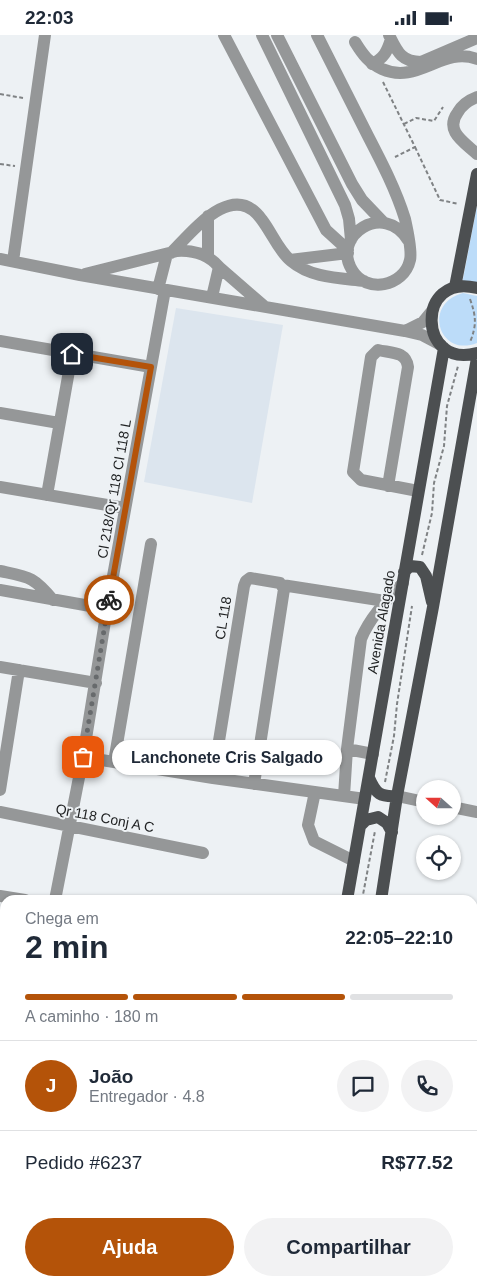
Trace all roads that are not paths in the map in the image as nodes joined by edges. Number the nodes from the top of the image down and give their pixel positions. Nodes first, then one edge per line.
1 (45, 35) edge
2 (224, 35) edge
3 (262, 35) edge
4 (277, 35) edge
5 (317, 35) edge
6 (390, 37) edge
7 (477, 38) edge
8 (355, 42) dead end
9 (477, 59) edge
10 (372, 64) junction
11 (477, 97) edge
12 (477, 154) edge
13 (477, 174) edge
14 (208, 216) junction
15 (383, 222) junction
16 (408, 240) junction
17 (349, 248) junction
18 (169, 254) junction
19 (208, 256) junction
20 (6, 260) edge
21 (290, 260) junction
22 (219, 267) junction
23 (80, 275) junction
24 (364, 281) junction
25 (455, 287) junction
26 (477, 288) edge
27 (161, 289) junction
28 (212, 297) junction
29 (264, 306) junction
30 (432, 311) junction
31 (405, 331) junction
32 (0, 341) edge
33 (442, 347) junction
34 (477, 353) edge
35 (72, 354) junction
36 (477, 358) edge
37 (151, 367) junction
38 (0, 413) edge
39 (59, 423) junction
40 (388, 486) junction
41 (0, 487) edge
42 (418, 491) junction
43 (47, 495) junction
44 (125, 509) junction
45 (151, 544) dead end
46 (0, 571) edge
47 (404, 577) junction
48 (282, 585) junction
49 (0, 590) edge
50 (53, 600) junction
51 (385, 601) junction
52 (433, 607) junction
53 (107, 609) junction
54 (0, 667) edge
55 (19, 670) junction
56 (96, 683) junction
57 (4, 740) edge
58 (347, 749) junction
59 (373, 754) junction
60 (83, 757) junction
61 (114, 762) junction
62 (213, 778) junction
63 (369, 779) junction
64 (254, 784) junction
65 (0, 790) edge
66 (315, 792) junction
67 (344, 796) junction
68 (398, 796) junction
69 (365, 799) junction
70 (416, 800) edge
71 (461, 809) edge
72 (477, 812) edge
73 (0, 813) edge
74 (360, 826) junction
75 (70, 827) junction
76 (392, 832) junction
77 (203, 853) dead end
78 (354, 861) junction
79 (57, 895) edge
80 (348, 895) edge
81 (382, 895) edge

1 - 20 street
2 - 17 street
3 - 17 street
4 - 15 street
5 - 16 street
6 - 7 street
6 - 10 street
8 - 10 street
9 - 10 street
11 - 12 street
13 - 25 main road
14 - 18 street
14 - 19 street
14 - 21 street
15 - 16 street
15 - 17 street
16 - 24 street
17 - 21 street
17 - 24 street
18 - 19 street
18 - 23 street
18 - 27 street, Cl 218/Qr 118 Cl 118 L
19 - 22 street
20 - 23 street
21 - 24 street
22 - 28 street
22 - 29 street
23 - 27 street
25 - 26 main road
25 - 30 main road
27 - 28 street
27 - 37 street, Cl 218/Qr 118 Cl 118 L
28 - 29 street
29 - 31 street
30 - 31 street
30 - 33 main road
31 - 33 street
32 - 35 street
33 - 34 main road
33 - 42 main road, Avenida Alagado
35 - 37 street
35 - 39 street
36 - 52 main road
37 - 44 street, Cl 218/Qr 118 Cl 118 L
38 - 39 street
39 - 43 street
40 - 40 street
40 - 42 street
41 - 43 street
42 - 47 main road, Avenida Alagado
43 - 44 street
44 - 53 street, Cl 218/Qr 118 Cl 118 L
45 - 61 street
46 - 50 street
47 - 51 street
47 - 52 main road
47 - 59 main road, Avenida Alagado
48 - 51 street
48 - 62 street, CL 118
48 - 64 street
49 - 50 street
50 - 53 street
51 - 58 street
52 - 68 main road
53 - 56 street, Cl 218/Qr 118 Cl 118 L
54 - 55 street
55 - 56 street
55 - 57 street
56 - 60 street, Cl 218/Qr 118 Cl 118 L
57 - 65 street
58 - 59 street
58 - 67 street
59 - 63 main road, Avenida Alagado
60 - 61 street
60 - 75 street, Cl 218/Qr 118 Cl 118 L
61 - 62 street
62 - 64 street
63 - 68 main road
63 - 69 main road, Avenida Alagado
64 - 66 street
66 - 67 street
66 - 78 street
67 - 69 street
68 - 70 street
68 - 76 main road
69 - 74 main road, Avenida Alagado
71 - 72 street
73 - 75 street, Qr 118 Conj A C
74 - 76 main road
74 - 78 main road, Avenida Alagado
75 - 77 street, Qr 118 Conj A C
75 - 79 street, Cl 218/Qr 118 Cl 118 L
76 - 81 main road
78 - 80 main road, Avenida Alagado

